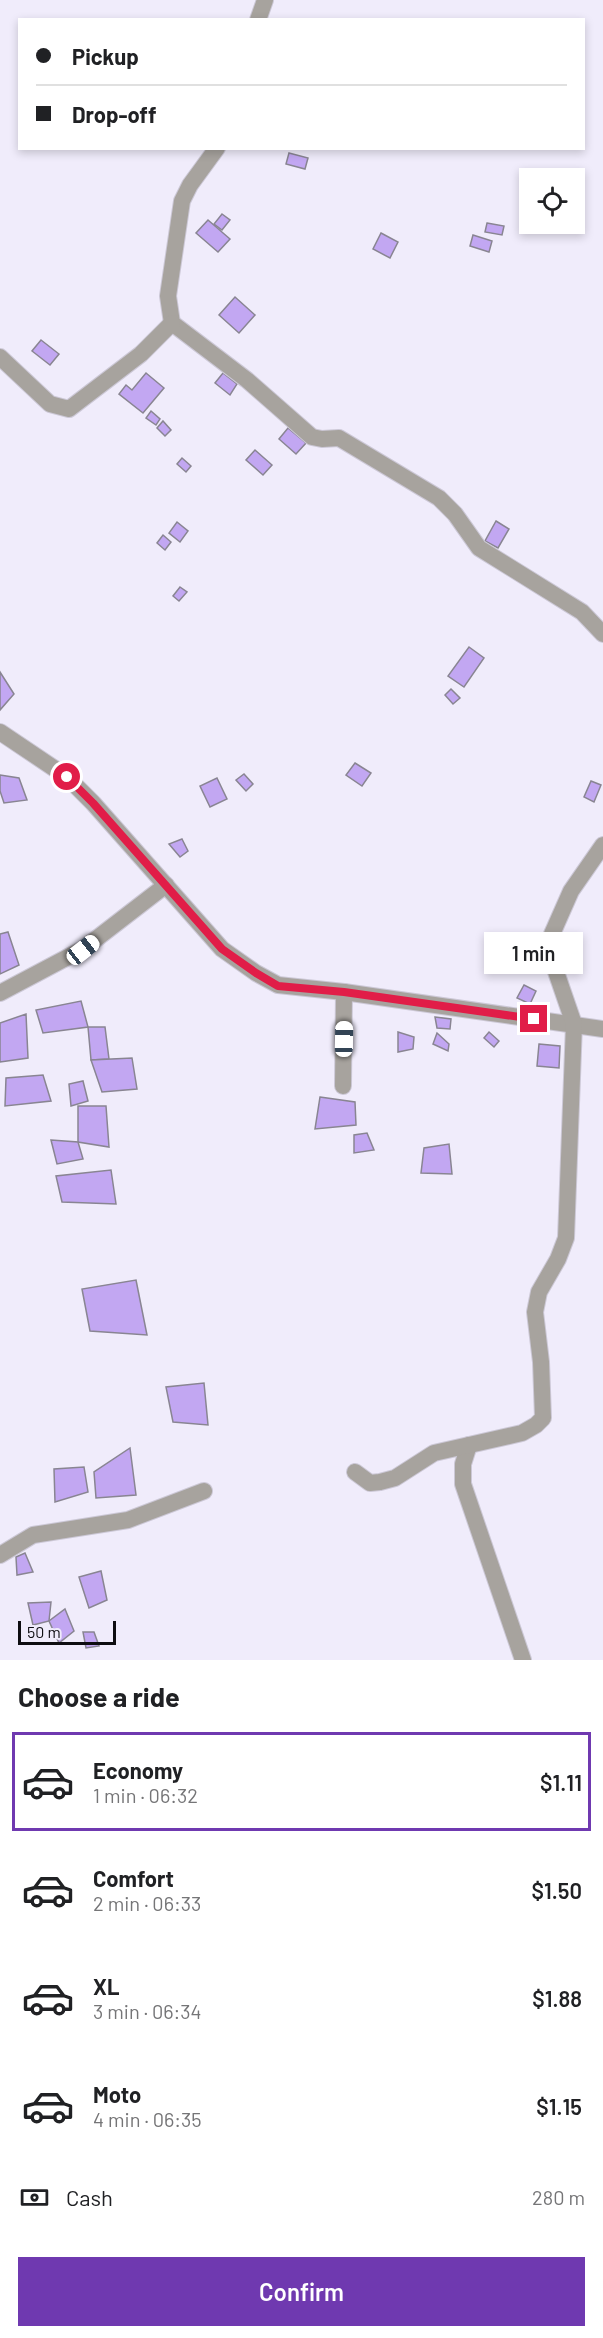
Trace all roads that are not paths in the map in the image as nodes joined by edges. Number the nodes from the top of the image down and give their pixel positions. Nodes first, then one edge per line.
1 (265, 0) edge
2 (259, 18) edge
3 (216, 150) edge
4 (172, 323) junction
5 (0, 357) edge
6 (603, 634) edge
7 (0, 732) edge
8 (603, 845) edge
9 (166, 885) junction
10 (344, 992) junction
11 (0, 993) edge
12 (574, 1024) junction
13 (603, 1029) edge
14 (344, 1086) dead end
15 (469, 1445) junction
16 (355, 1472) dead end
17 (204, 1491) dead end
18 (0, 1555) edge
19 (523, 1660) edge

1 - 2 street
3 - 4 street
4 - 5 street
4 - 6 street
7 - 9 street
8 - 12 street
9 - 10 street
9 - 11 street
10 - 12 street
10 - 14 street
12 - 13 street
12 - 15 street
15 - 16 street
15 - 19 street
17 - 18 street

